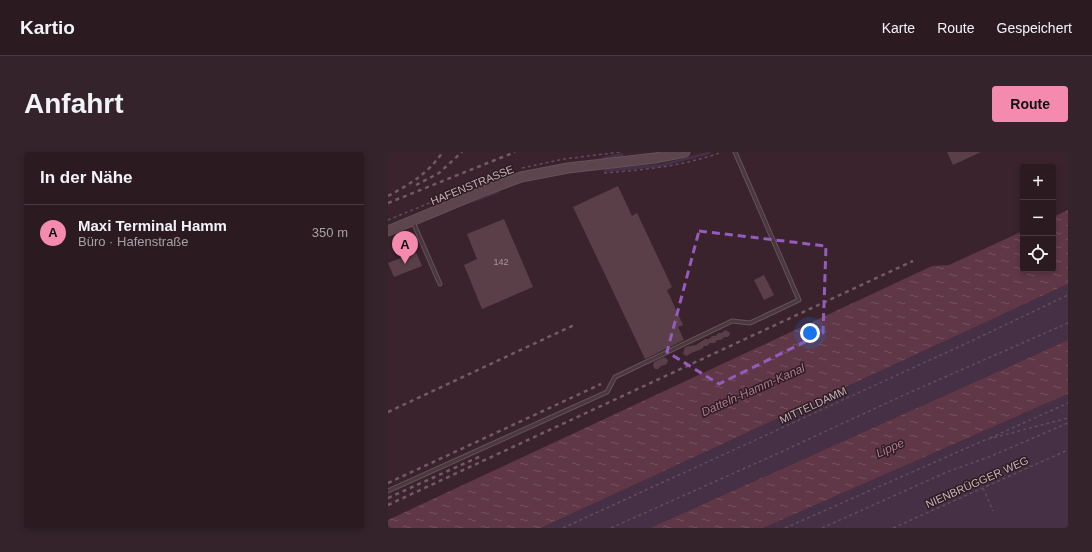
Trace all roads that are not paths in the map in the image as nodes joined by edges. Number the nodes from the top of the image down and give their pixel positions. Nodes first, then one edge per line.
1 (685, 152) edge
2 (735, 152) edge
3 (413, 222) junction
4 (388, 231) edge
5 (440, 284) dead end
6 (388, 491) edge

1 - 3 street, HAFENSTRASSE
2 - 6 lane
3 - 4 street, HAFENSTRASSE
3 - 5 lane

